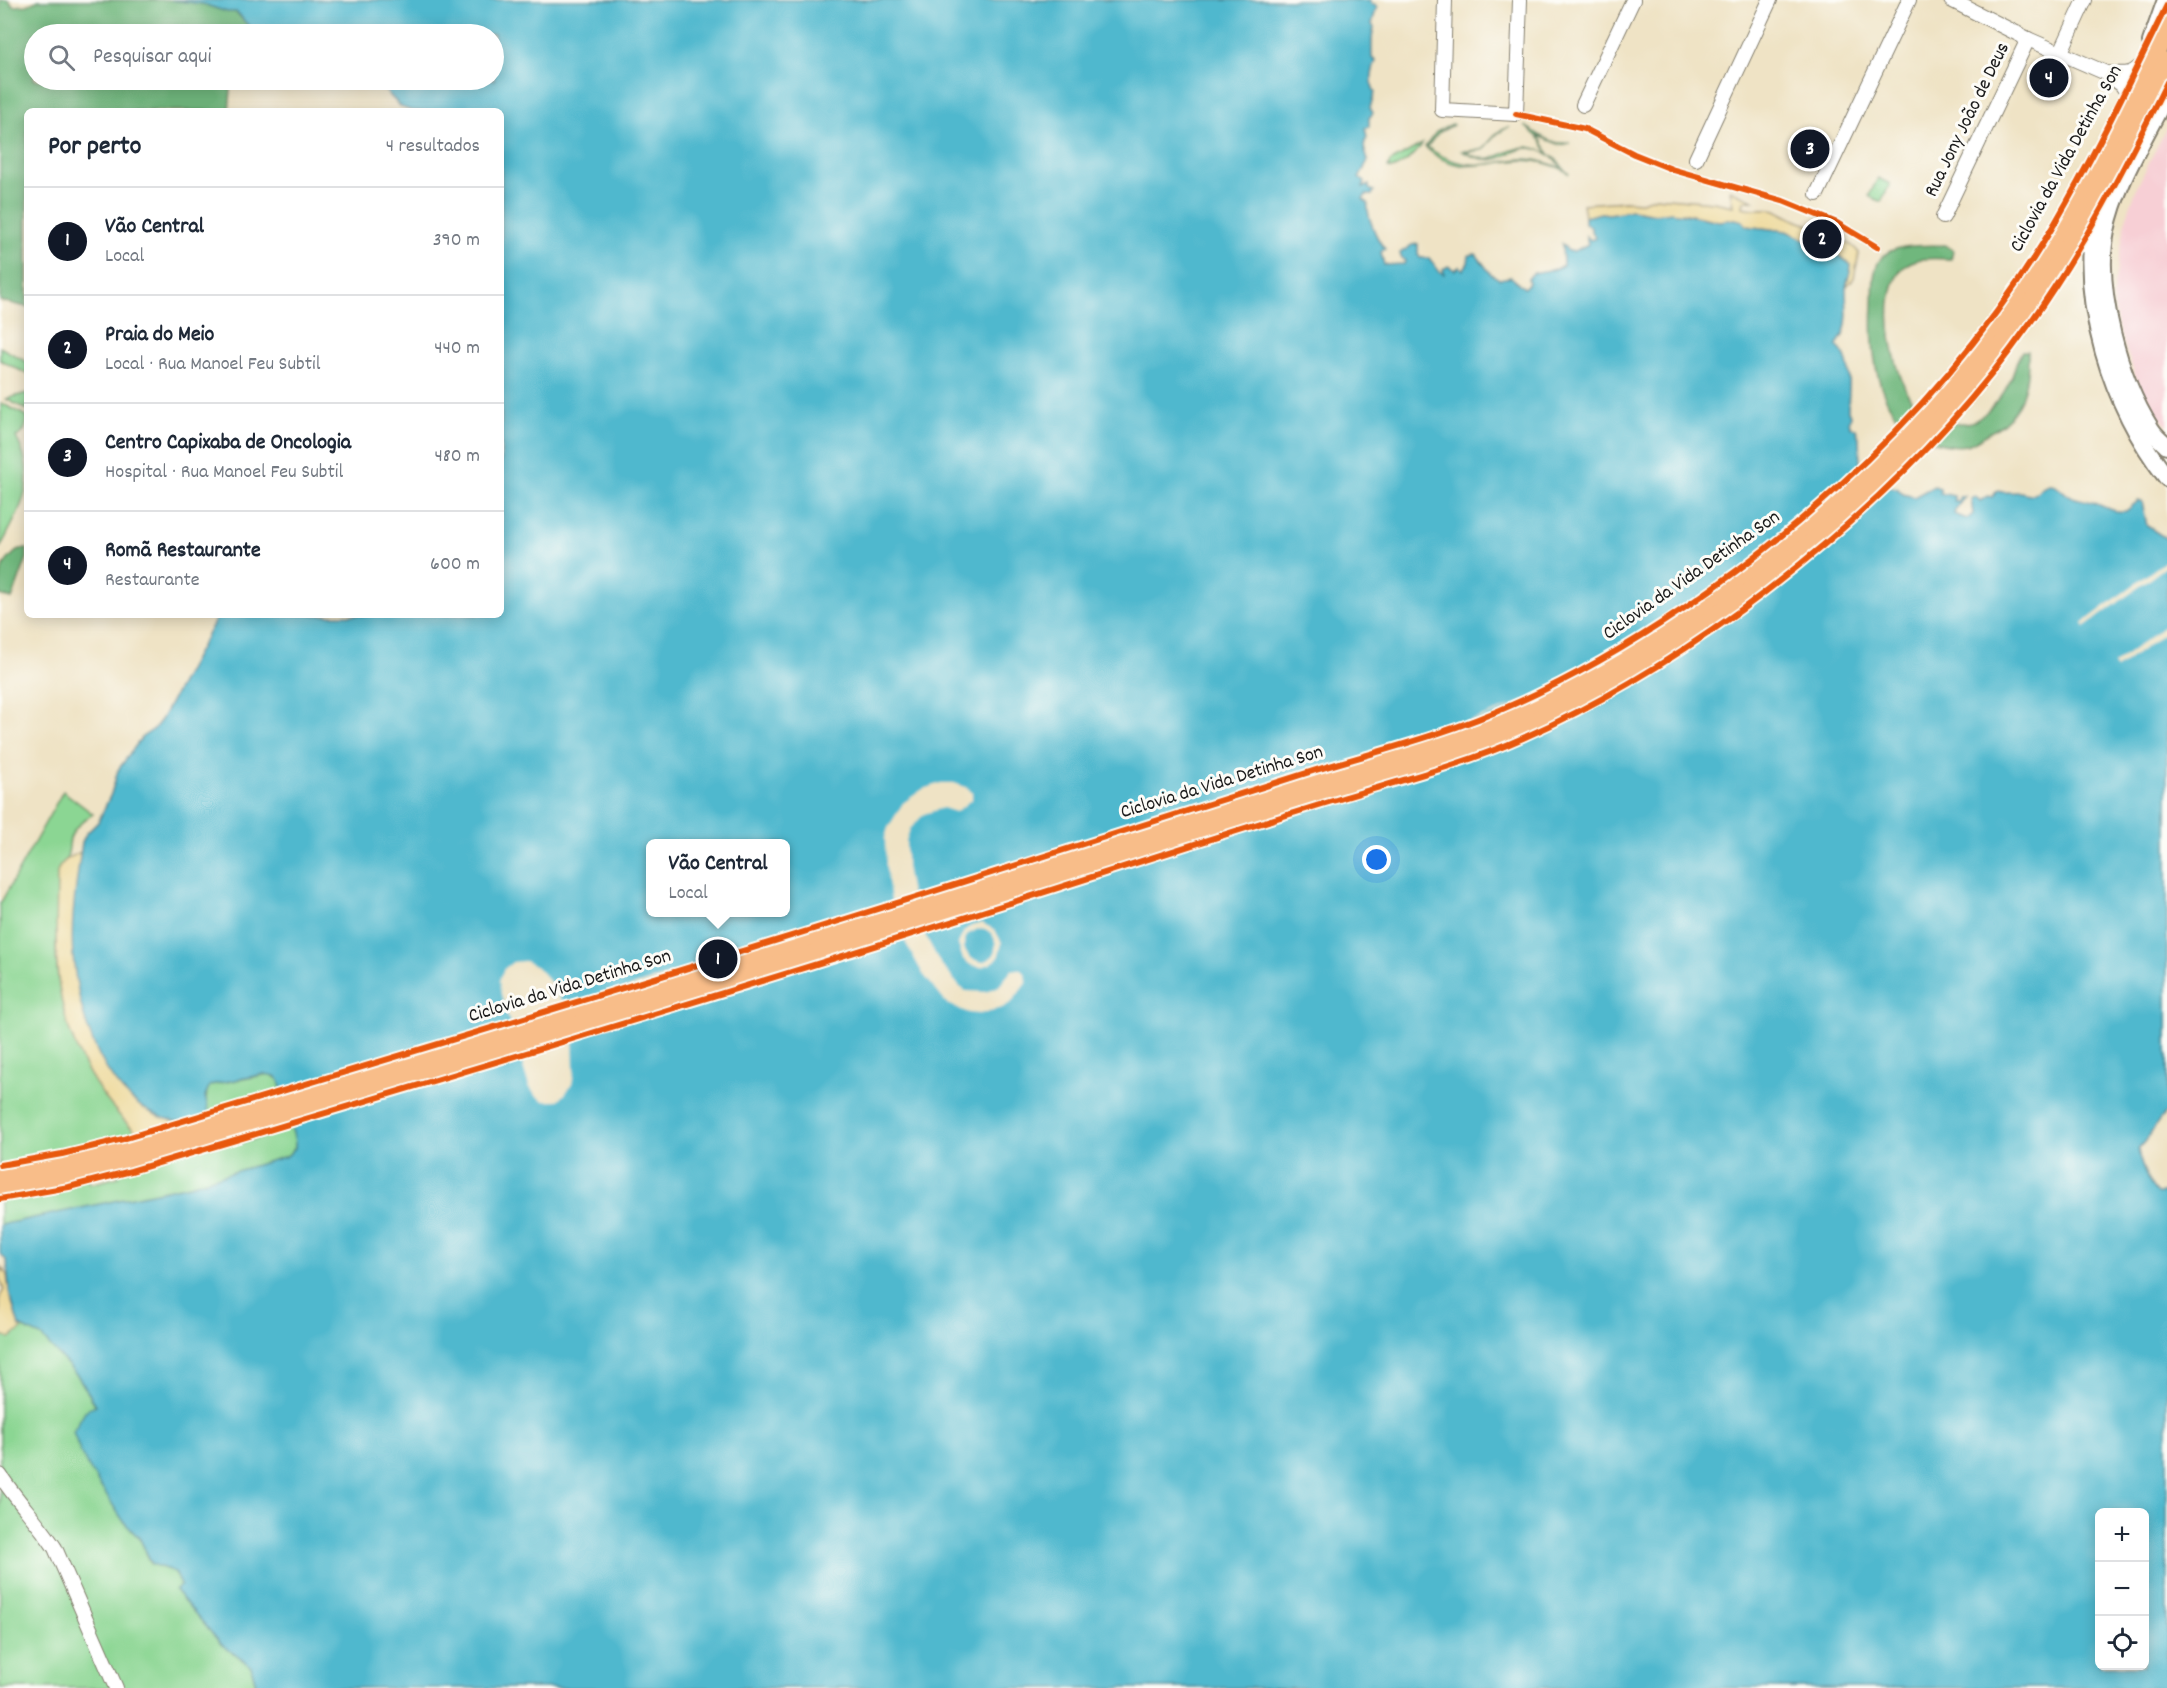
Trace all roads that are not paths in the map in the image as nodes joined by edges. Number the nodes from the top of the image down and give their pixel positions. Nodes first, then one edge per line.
1 (1445, 0) edge
2 (1520, 0) edge
3 (1633, 0) edge
4 (1770, 0) edge
5 (1909, 0) edge
6 (1951, 0) edge
7 (2085, 0) edge
8 (2166, 0) edge
9 (2167, 26) edge
10 (2028, 39) junction
11 (2060, 54) junction
12 (2144, 60) junction
13 (2167, 63) edge
14 (2106, 73) junction
15 (2167, 93) edge
16 (1583, 105) dead end
17 (2127, 106) junction
18 (1696, 159) dead end
19 (1817, 194) dead end
20 (1944, 217) dead end
21 (2167, 446) edge
22 (2167, 478) edge
23 (0, 1174) edge
24 (0, 1190) edge
25 (0, 1475) edge
26 (116, 1688) edge

1 - 2 street
3 - 16 street
4 - 18 street
5 - 19 street
6 - 10 street
7 - 11 street
8 - 12 street
9 - 23 main road, bridge
10 - 11 street
10 - 20 street, Rua Jony João de Deus
11 - 14 street
12 - 14 street
12 - 17 street
13 - 24 main road, bridge
14 - 17 street
15 - 21 street
17 - 22 street
25 - 26 street

